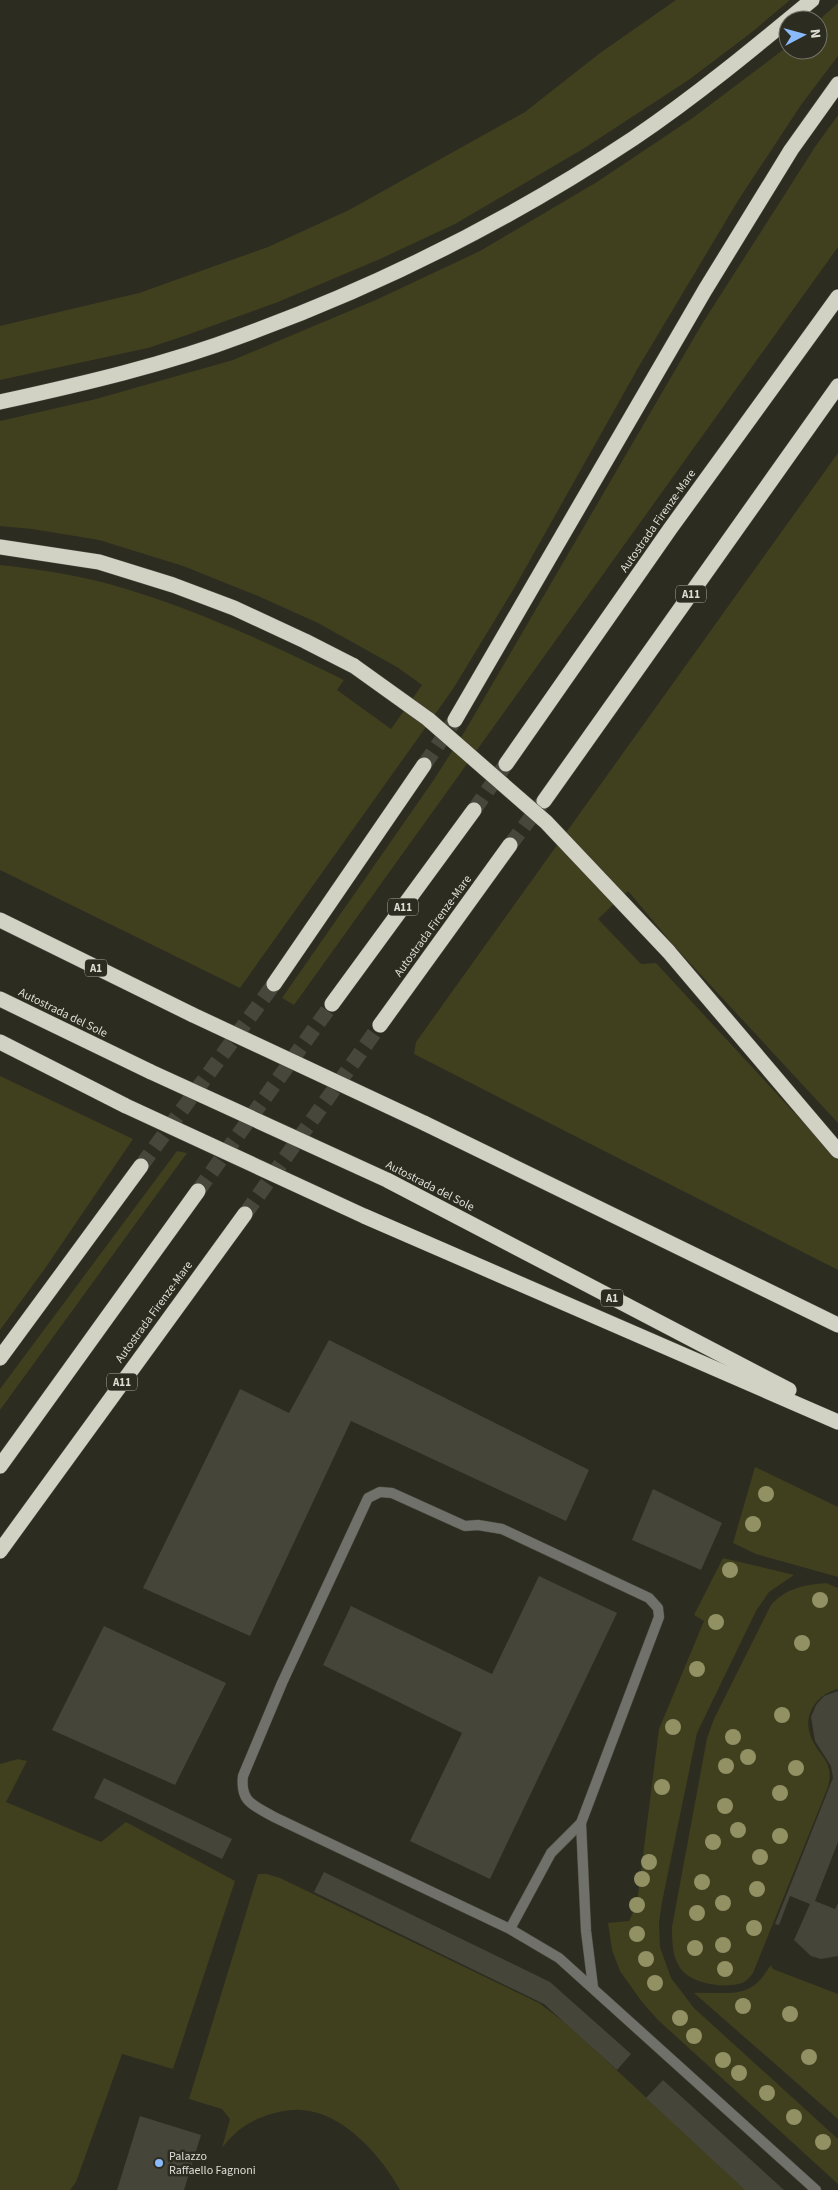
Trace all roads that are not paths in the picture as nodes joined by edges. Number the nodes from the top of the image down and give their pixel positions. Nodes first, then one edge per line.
1 (812, 0) edge
2 (838, 84) edge
3 (838, 297) edge
4 (838, 386) edge
5 (0, 402) edge
6 (0, 547) edge
7 (455, 720) tunnel mouth
8 (506, 764) tunnel mouth
9 (424, 765) tunnel mouth
10 (544, 801) tunnel mouth
11 (474, 810) tunnel mouth
12 (510, 845) tunnel mouth
13 (0, 920) edge
14 (274, 984) tunnel mouth
15 (0, 999) edge
16 (332, 1004) tunnel mouth
17 (380, 1024) tunnel mouth
18 (0, 1042) edge
19 (838, 1151) edge
20 (141, 1166) tunnel mouth
21 (198, 1191) tunnel mouth
22 (245, 1214) tunnel mouth
23 (838, 1324) edge
24 (0, 1358) edge
25 (838, 1416) edge
26 (838, 1422) edge
27 (0, 1466) edge
28 (0, 1551) edge
29 (581, 1823) junction
30 (510, 1929) junction
31 (593, 1987) junction
32 (816, 2190) edge

1 - 5 highway
2 - 7 highway
3 - 8 highway, Autostrada Firenze-Mare
4 - 10 highway, A11
6 - 19 highway, bridge
9 - 14 highway
11 - 16 highway, A11
12 - 17 highway, Autostrada Firenze-Mare
13 - 23 highway, A1, bridge
15 - 25 highway, Autostrada del Sole / A1, bridge
18 - 26 highway, bridge
20 - 24 highway
21 - 27 highway
22 - 28 highway, Autostrada Firenze-Mare / A11
29 - 30 lane
29 - 30 lane
29 - 31 lane
30 - 31 lane
31 - 32 lane

